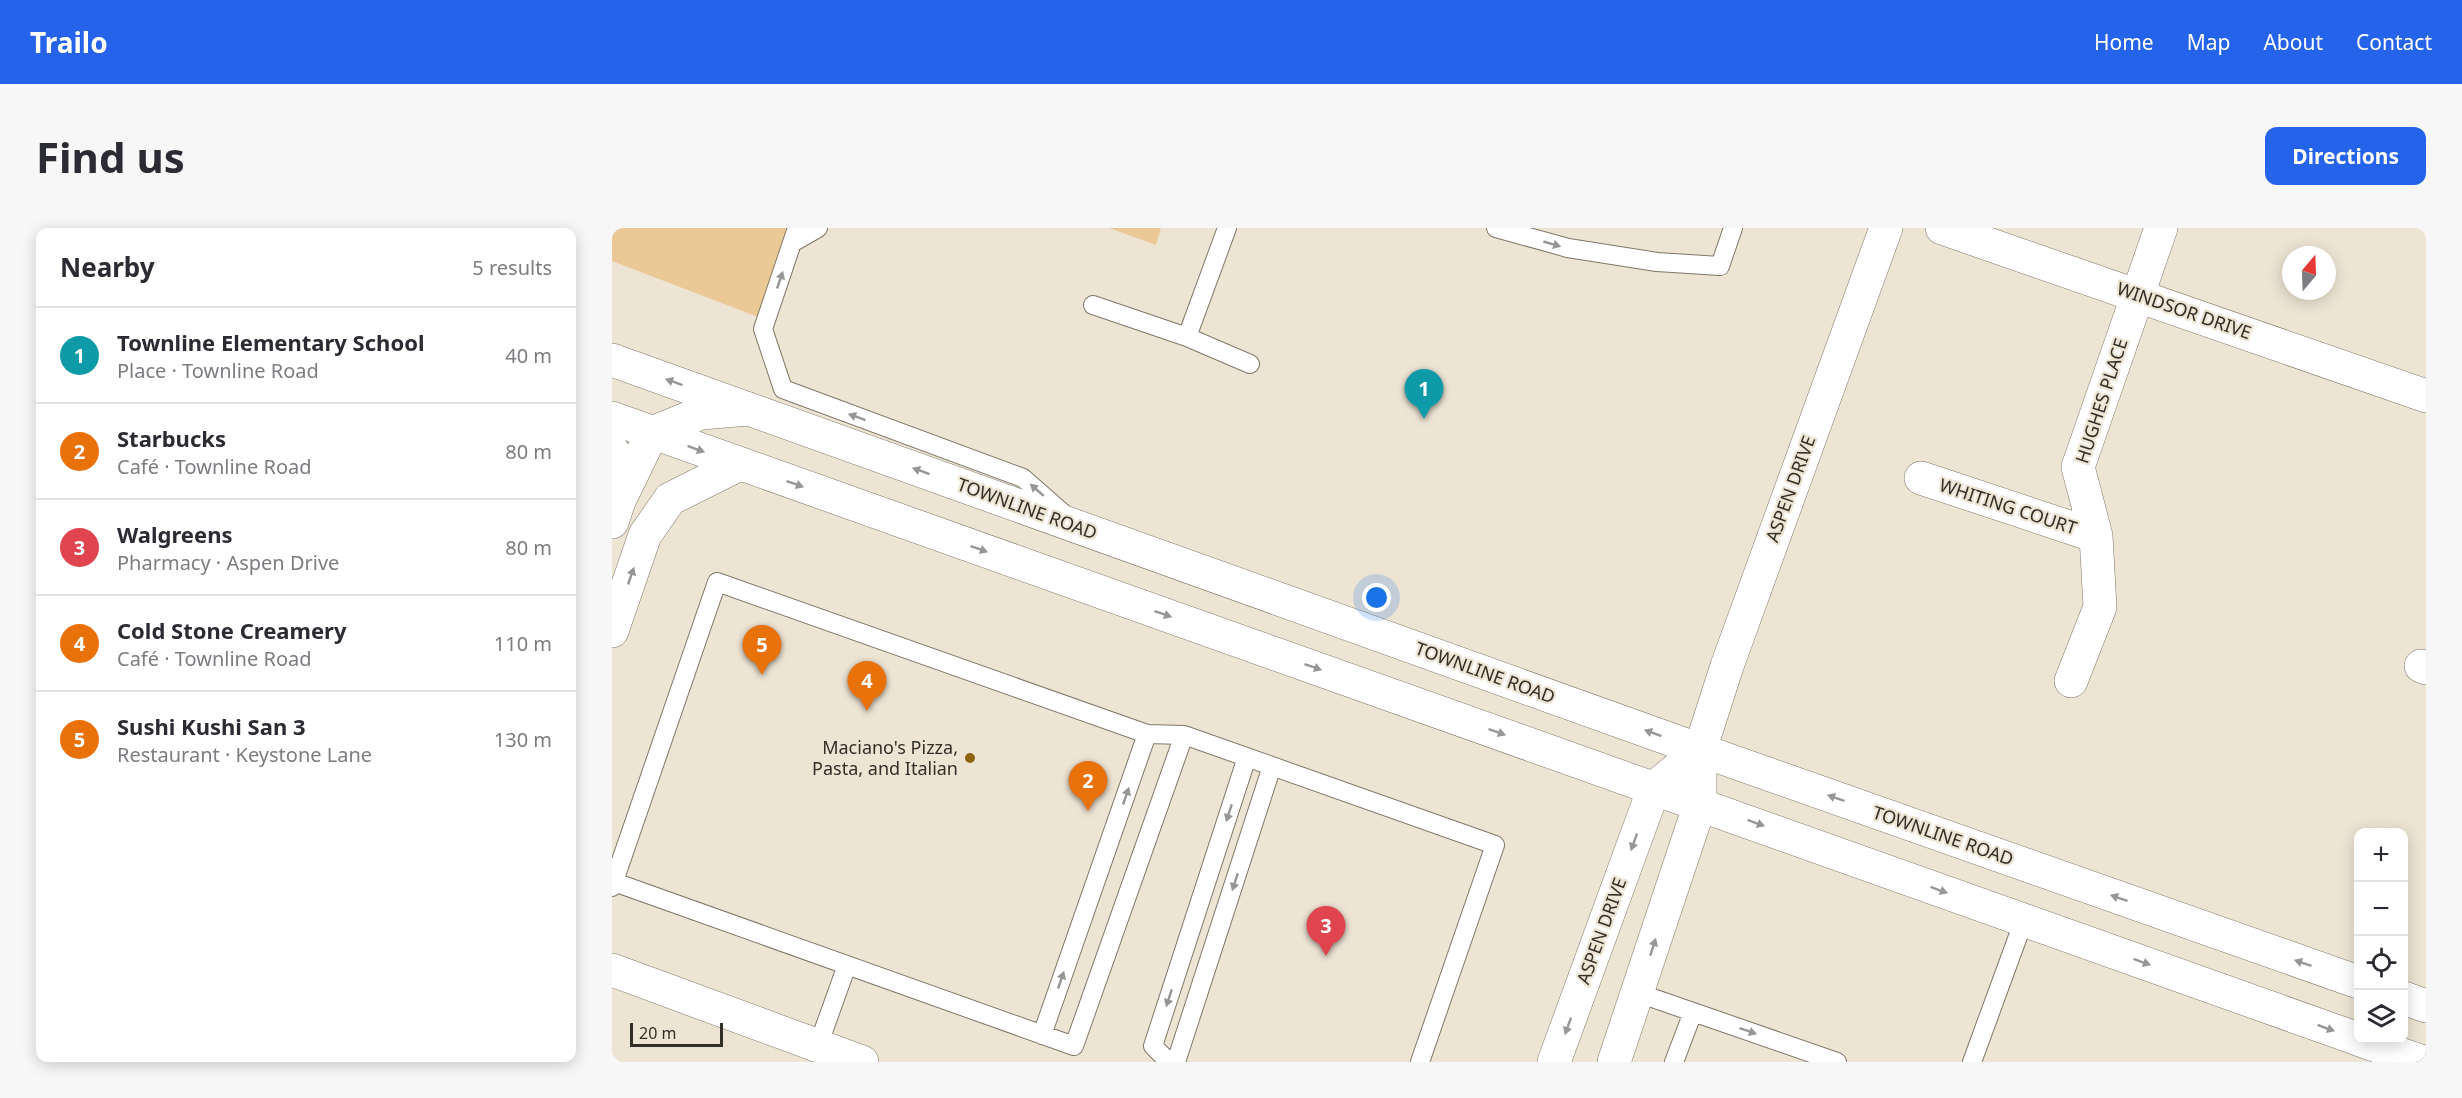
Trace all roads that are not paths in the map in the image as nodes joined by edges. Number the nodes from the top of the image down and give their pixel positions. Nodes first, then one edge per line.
1 (818, 228) edge
2 (1227, 228) edge
3 (1496, 228) edge
4 (1734, 228) edge
5 (1886, 228) edge
6 (1942, 228) edge
7 (2161, 228) edge
8 (795, 235) edge
9 (2137, 295) junction
10 (1093, 305) dead end
11 (1187, 337) junction
12 (612, 360) edge
13 (1250, 364) dead end
14 (2426, 396) edge
15 (748, 409) junction
16 (612, 418) edge
17 (652, 433) junction
18 (612, 450) edge
19 (740, 464) junction
20 (1921, 478) dead end
21 (616, 512) edge
22 (1081, 528) junction
23 (2096, 536) junction
24 (612, 631) edge
25 (2071, 681) dead end
26 (1147, 734) junction
27 (1184, 735) junction
28 (1700, 750) junction
29 (1247, 757) junction
30 (1272, 766) junction
31 (1654, 788) junction
32 (1700, 804) junction
33 (613, 884) edge
34 (2024, 920) junction
35 (847, 965) junction
36 (612, 970) edge
37 (2354, 981) edge
38 (1638, 993) junction
39 (2408, 1000) edge
40 (2426, 1006) edge
41 (1693, 1012) junction
42 (1042, 1035) junction
43 (2354, 1037) edge
44 (2373, 1044) edge
45 (819, 1046) junction
46 (862, 1062) edge
47 (1171, 1062) edge
48 (1420, 1062) edge
49 (1554, 1062) edge
50 (1614, 1062) edge
51 (1674, 1062) edge
52 (1837, 1062) edge
53 (1972, 1062) edge
54 (2423, 1062) edge

1 - 8 lane
2 - 11 lane
3 -> 4 lane
5 - 28 main road, ASPEN DRIVE
6 - 9 main road, WINDSOR DRIVE
7 - 9 main road, HUGHES PLACE
22 -> 8 lane
9 - 14 main road, WINDSOR DRIVE
9 - 23 main road, HUGHES PLACE
10 - 11 lane
11 - 13 lane
15 -> 12 main road, TOWNLINE ROAD
15 - 17 main road
22 -> 15 main road, TOWNLINE ROAD
16 - 17 main road
17 -> 19 main road
17 - 21 main road
18 - 21 main road
24 -> 19 main road
19 -> 31 main road
20 - 23 main road, WHITING COURT
28 -> 22 main road, TOWNLINE ROAD
23 - 25 main road, HUGHES PLACE
26 - 27 lane
26 - 33 lane
42 -> 26 lane
27 - 29 lane
27 - 42 lane
28 - 31 main road
28 - 32 main road, ASPEN DRIVE
37 -> 28 main road, TOWNLINE ROAD
29 - 30 lane
29 -> 47 lane
30 -> 47 lane
30 - 48 lane
31 - 32 main road
31 -> 49 main road, ASPEN DRIVE
32 -> 34 main road
38 -> 32 main road, ASPEN DRIVE
33 - 35 lane
34 -> 43 main road
34 - 53 lane
35 - 42 lane
35 - 45 lane
36 - 45 main road
38 - 41 lane
38 - 50 main road, ASPEN DRIVE
39 - 40 main road
41 - 51 lane
41 -> 52 lane
44 - 54 main road
45 - 46 main road

